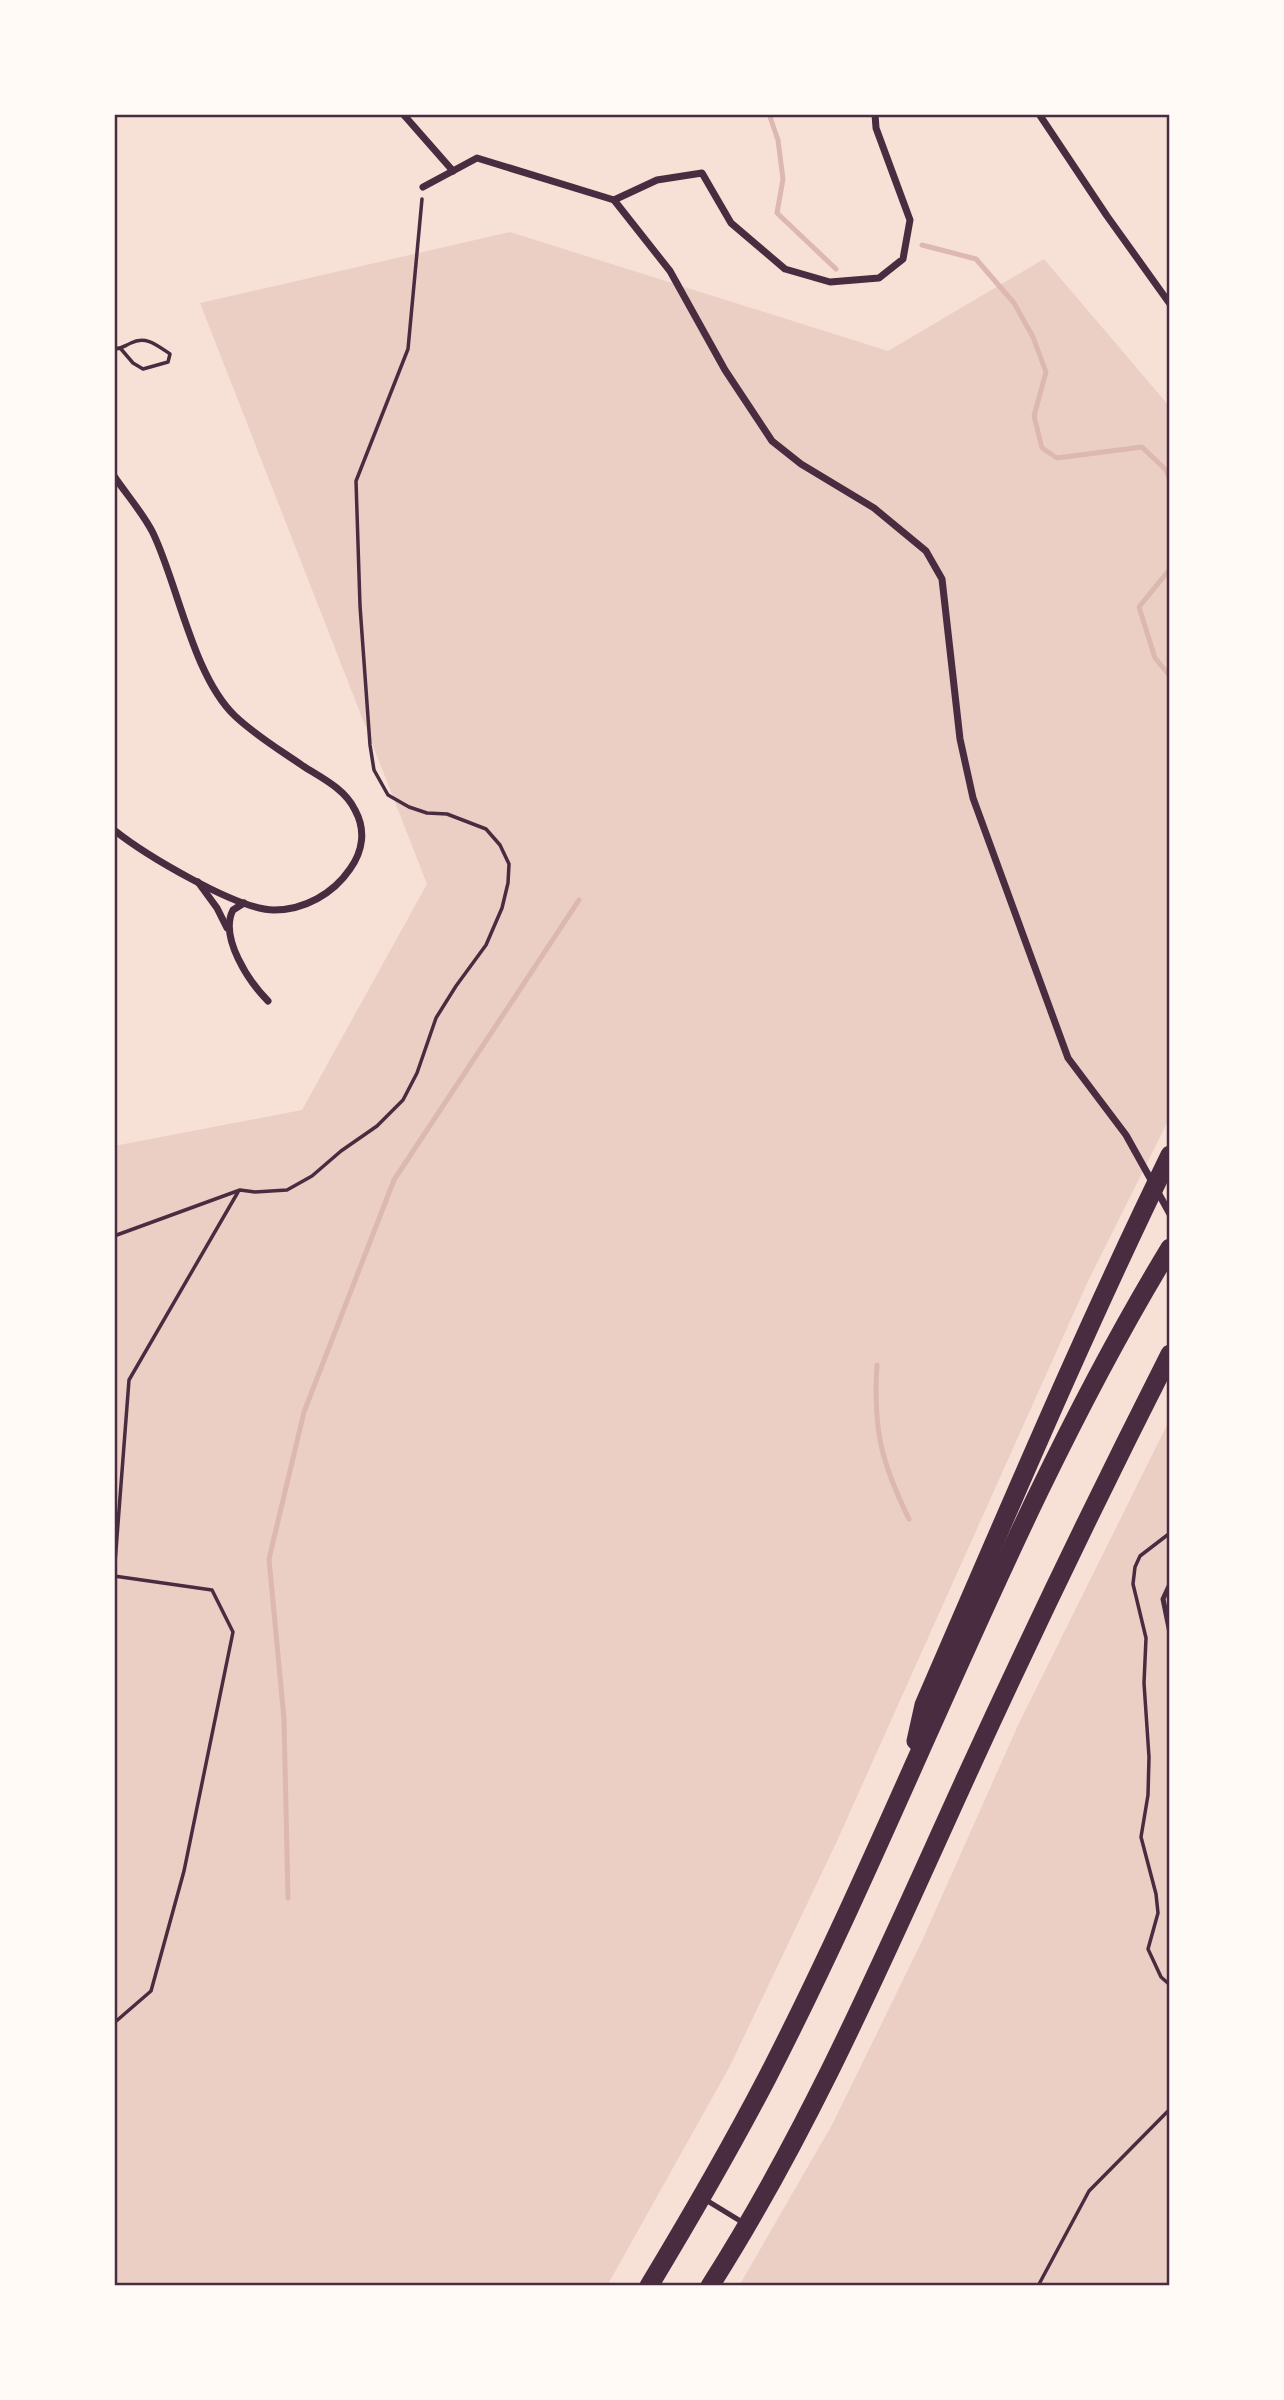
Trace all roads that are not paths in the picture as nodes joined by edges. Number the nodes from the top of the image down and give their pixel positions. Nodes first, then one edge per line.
1 (403, 114) edge
2 (875, 114) edge
3 (1039, 114) edge
4 (453, 171) junction
5 (423, 187) road end
6 (614, 200) junction
7 (1170, 304) edge
8 (114, 476) edge
9 (114, 832) edge
10 (198, 882) junction
11 (244, 904) junction
12 (232, 937) junction
13 (268, 1001) dead end
14 (1170, 1155) edge
15 (1170, 1214) edge
16 (1170, 1248) edge
17 (1170, 1354) edge
18 (1170, 1584) edge
19 (1170, 1633) edge
20 (908, 1776) junction
21 (702, 2197) junction
22 (748, 2226) junction
23 (649, 2286) edge
24 (710, 2286) edge

1 - 4 street
2 - 6 street
3 - 7 street
4 - 5 street
4 - 6 street
6 - 15 street
8 - 11 street
9 - 10 street
10 - 11 street
10 - 12 street
11 - 12 street
12 - 13 street
14 - 20 highway
16 - 20 highway
17 - 22 highway
18 - 19 lane
20 - 21 highway
21 - 22 lane
21 - 23 highway
22 - 24 highway

